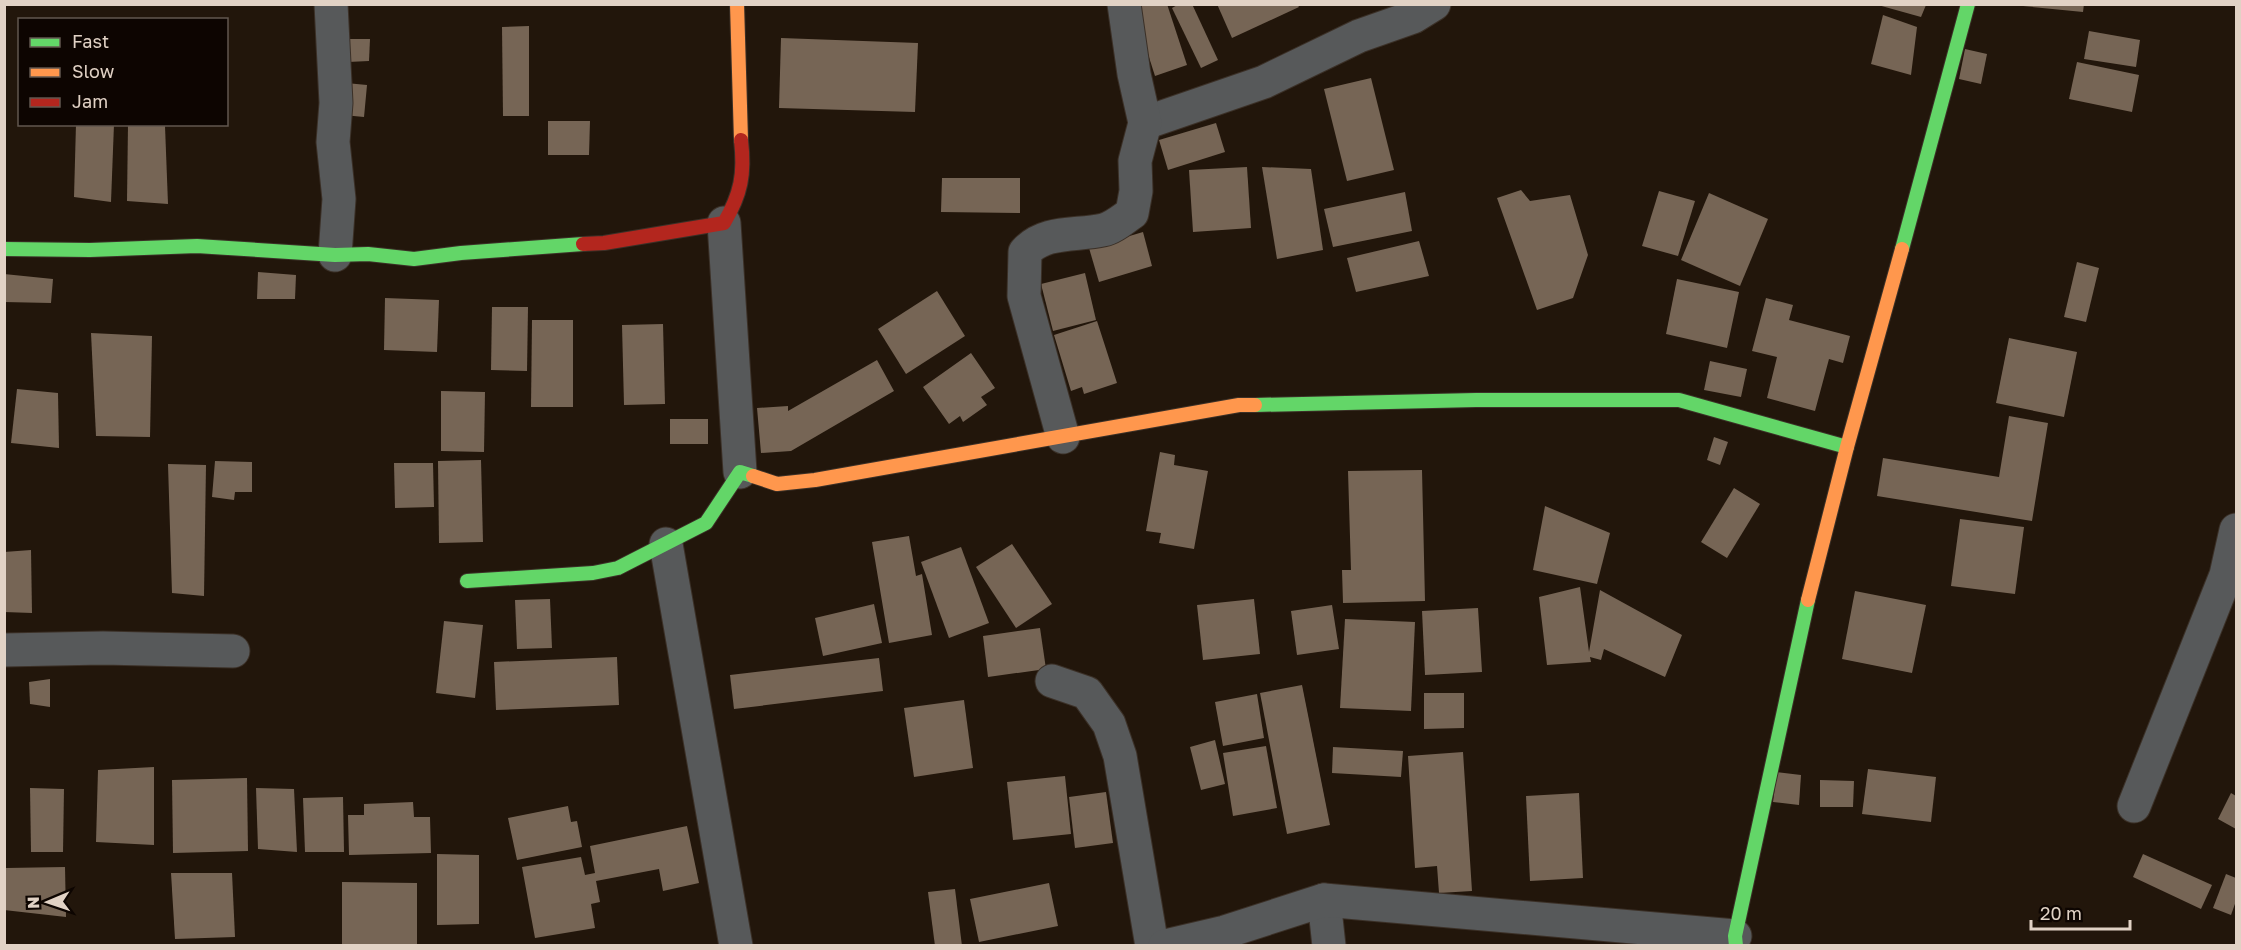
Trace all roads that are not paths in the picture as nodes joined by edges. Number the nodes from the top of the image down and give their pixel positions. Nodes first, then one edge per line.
1 (331, 4) edge
2 (737, 4) edge
3 (1124, 4) edge
4 (1434, 4) edge
5 (1968, 4) edge
6 (1145, 123) junction
7 (724, 223) junction
8 (4, 249) edge
9 (335, 255) junction
10 (1064, 437) junction
11 (1847, 447) junction
12 (740, 472) junction
13 (2236, 530) edge
14 (666, 544) junction
15 (467, 581) dead end
16 (4, 650) edge
17 (233, 651) dead end
18 (1052, 681) dead end
19 (2134, 806) dead end
20 (1324, 900) junction
21 (1736, 940) edge
22 (736, 945) edge
23 (1152, 945) edge
24 (1165, 945) edge
25 (1329, 945) edge

1 - 9 street
2 - 7 street
3 - 6 street
4 - 6 street
5 - 11 street
6 - 10 street
7 - 9 street
7 - 12 street
8 - 9 street
10 - 11 street
10 - 12 street
11 - 21 street
12 - 14 street
13 - 19 street
14 - 15 street
14 - 22 street
16 - 17 street
18 - 23 street
20 - 21 street
20 - 24 street
20 - 25 street

